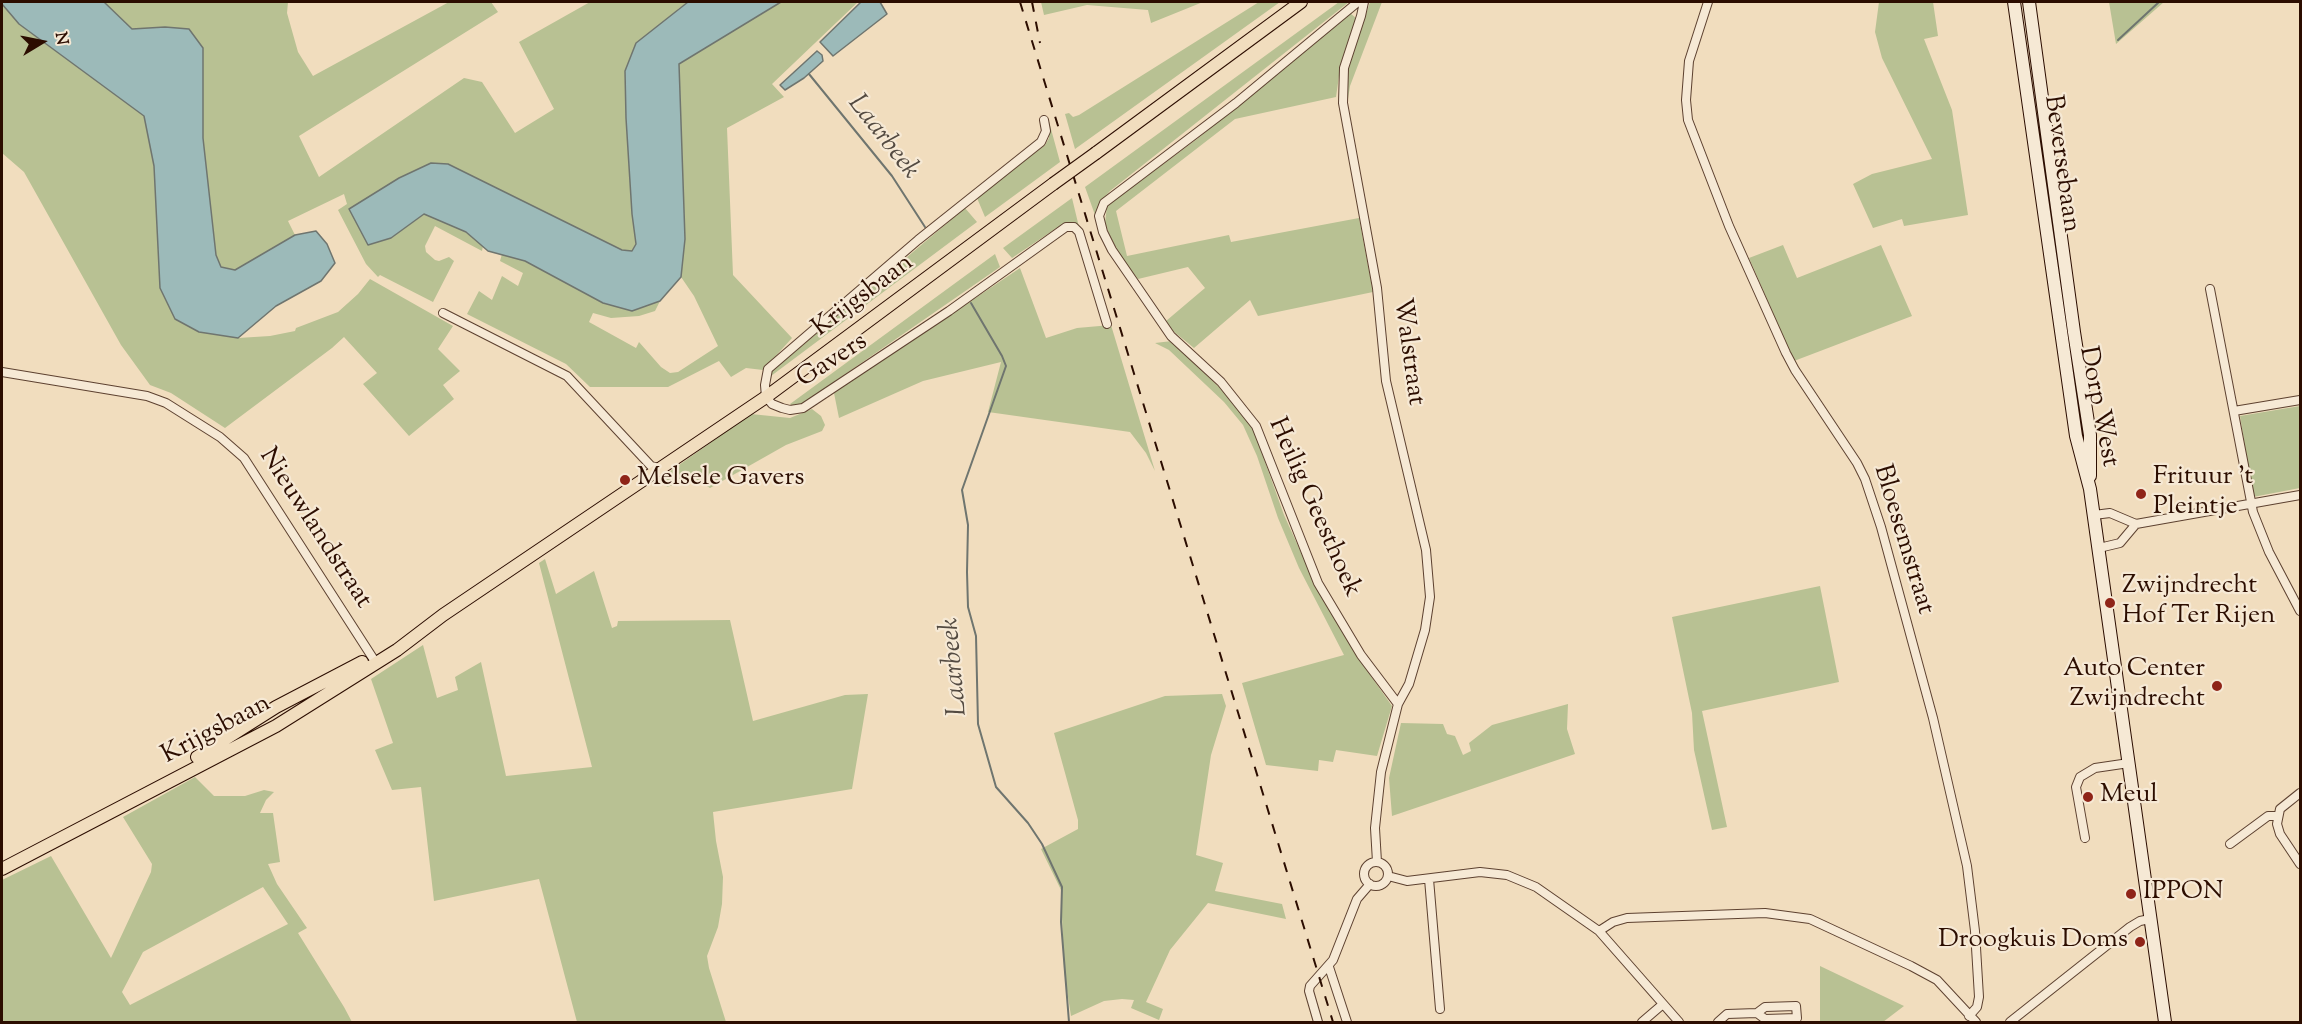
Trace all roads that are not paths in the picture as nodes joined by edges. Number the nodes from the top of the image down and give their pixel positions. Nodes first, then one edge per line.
1 (1301, 2) edge
2 (1358, 2) edge
3 (1364, 2) edge
4 (1708, 2) edge
5 (2014, 2) edge
6 (2029, 2) edge
7 (1044, 120) dead end
8 (2210, 289) dead end
9 (442, 313) dead end
10 (1107, 324) dead end
11 (2074, 332) joint
12 (2061, 333) joint
13 (2, 372) edge
14 (766, 397) junction
15 (2301, 400) edge
16 (2234, 411) junction
17 (658, 468) junction
18 (2090, 489) junction
19 (2301, 495) edge
20 (2251, 502) junction
21 (2094, 515) junction
22 (2136, 524) junction
23 (2099, 548) junction
24 (2301, 611) edge
25 (374, 659) junction
26 (282, 704) junction
27 (1398, 704) junction
28 (291, 717) junction
29 (2129, 764) junction
30 (2301, 793) edge
31 (2278, 816) junction
32 (2085, 838) dead end
33 (2230, 844) dead end
34 (2, 861) edge
35 (1377, 862) junction
36 (2301, 864) edge
37 (2, 869) edge
38 (1388, 876) junction
39 (1429, 879) junction
40 (1370, 885) junction
41 (2150, 919) junction
42 (1599, 931) junction
43 (1329, 967) junction
44 (1663, 1004) junction
45 (1440, 1009) dead end
46 (1757, 1013) dead end
47 (1973, 1019) edge
48 (1318, 1023) edge
49 (1347, 1023) edge
50 (1642, 1023) edge
51 (1679, 1023) edge
52 (1718, 1023) edge
53 (2010, 1023) edge
54 (2165, 1023) edge

1 - 14 main road, Krijgsbaan, bridge
2 - 27 street, Heilig Geesthoek
3 - 27 street, Walstraat
4 - 47 street, Bloesemstraat
5 - 12 main road, Beversebaan
6 - 11 main road, Beversebaan
7 - 14 street, Gavers
8 - 16 street
9 - 17 street
10 - 14 street, Gavers
11 - 18 main road, Dorp West
12 - 18 main road, Dorp West
13 - 25 street, Nieuwlandstraat
14 - 17 main road, Krijgsbaan
15 - 16 street
16 - 20 street
17 - 25 main road, Krijgsbaan
18 - 21 main road, Dorp West
19 - 20 street
20 - 22 street
20 - 24 street
21 - 22 street
21 - 23 main road, Dorp West
22 - 23 street
23 - 29 main road, Dorp West
25 - 26 main road, Krijgsbaan
25 - 28 main road, Krijgsbaan
26 - 28 main road
26 - 34 main road, Krijgsbaan
27 - 35 street
28 - 37 main road, Krijgsbaan
29 - 32 street
29 - 41 main road, Dorp West
30 - 31 street
31 - 33 street
31 - 36 street
35 - 38 street
35 - 40 street
38 - 39 street
38 - 40 street
39 - 42 street
39 - 45 street
40 - 43 street
41 - 53 street
41 - 54 main road, Dorp West
42 - 44 street
42 - 47 street
43 - 48 street
43 - 49 street
44 - 50 street
44 - 51 street
46 - 52 street

